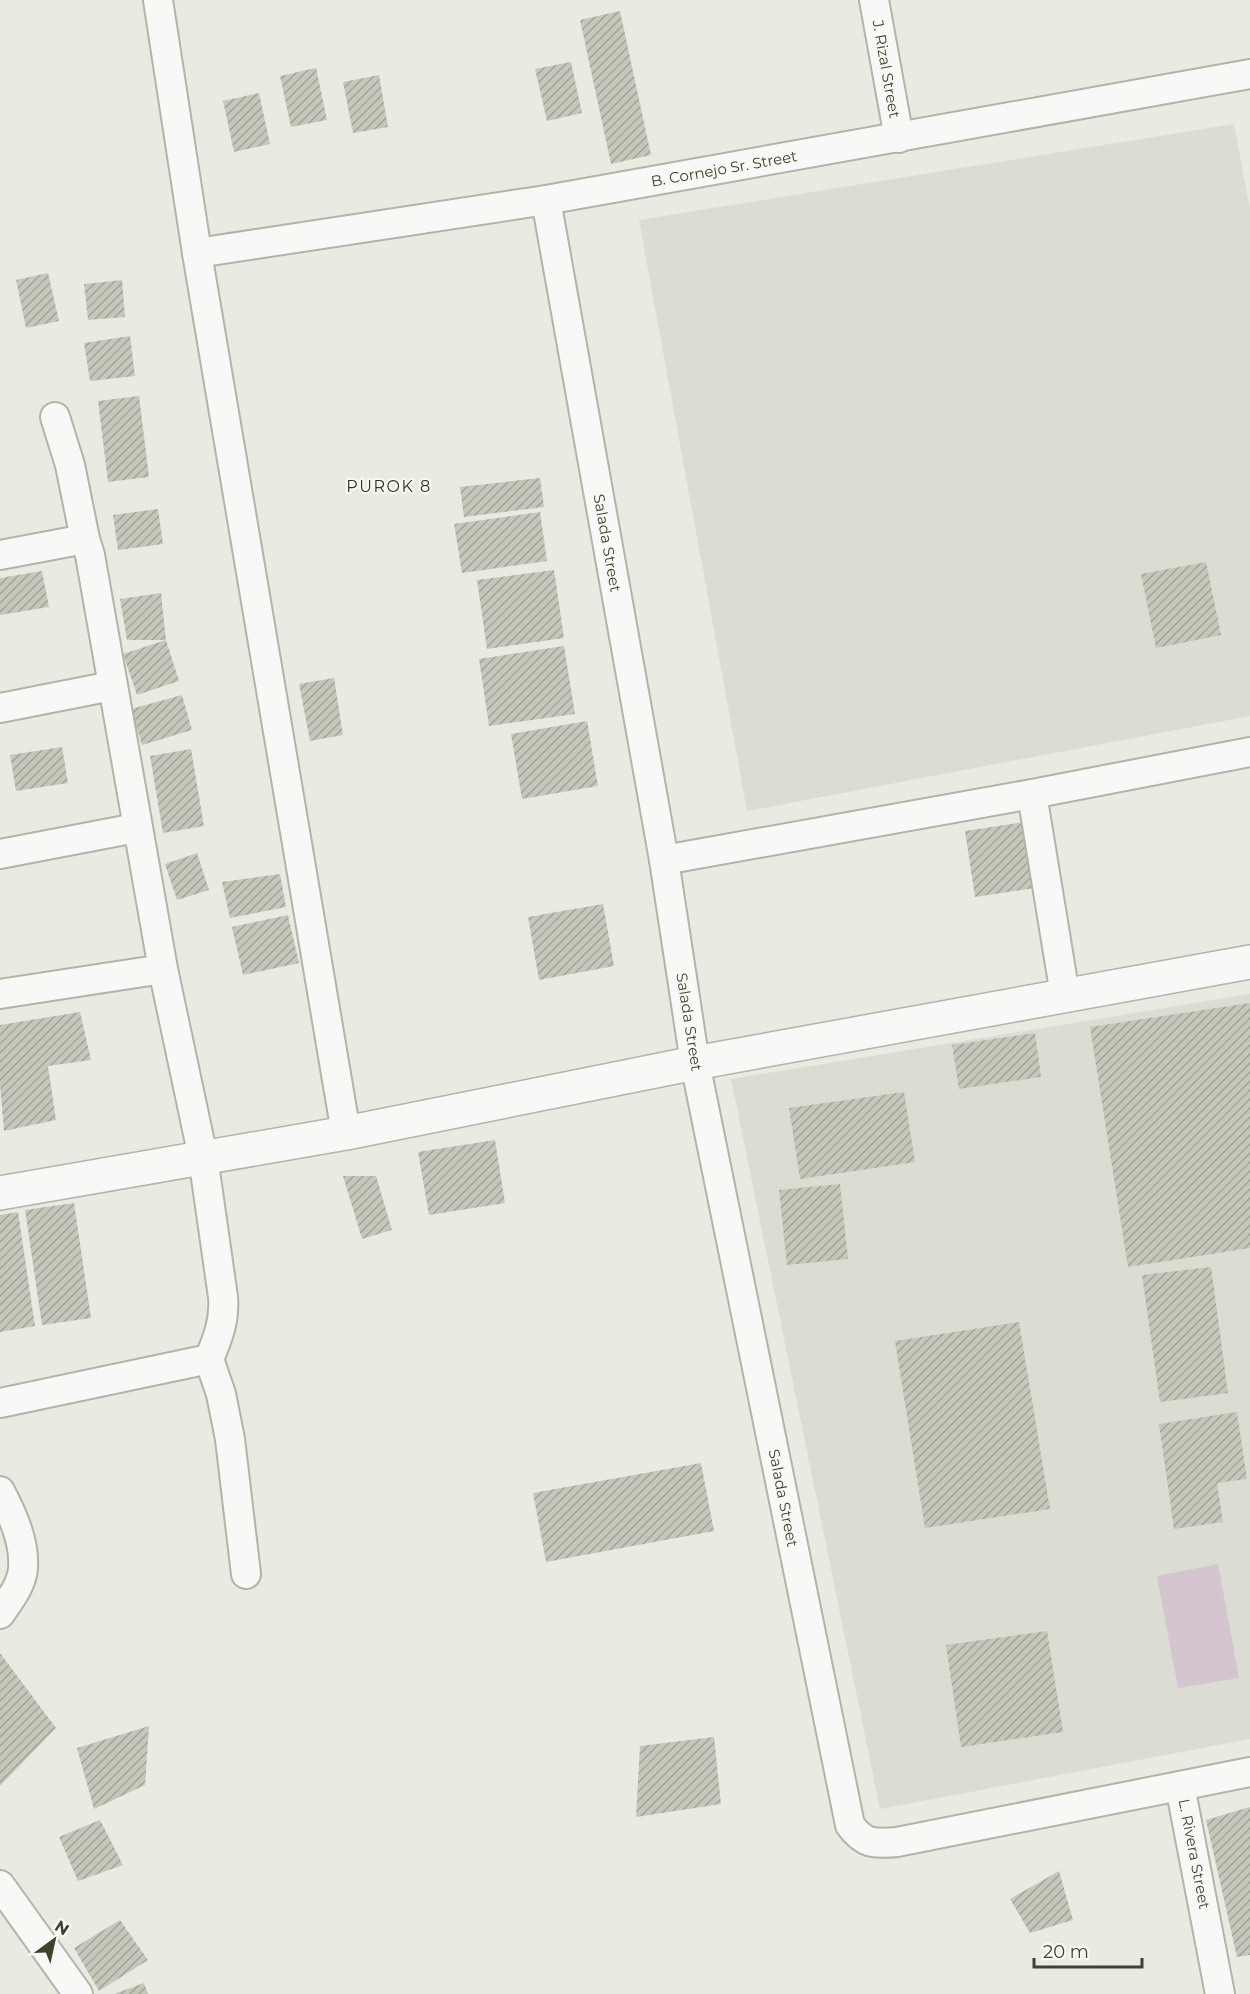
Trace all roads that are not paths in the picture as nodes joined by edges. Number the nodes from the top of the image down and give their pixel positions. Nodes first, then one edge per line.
1 (158, 0) edge
2 (874, 0) edge
3 (1250, 74) edge
4 (898, 138) junction
5 (546, 200) junction
6 (197, 253) junction
7 (55, 417) dead end
8 (85, 539) junction
9 (0, 555) edge
10 (112, 686) junction
11 (0, 708) edge
12 (1250, 752) edge
13 (1032, 794) junction
14 (136, 828) junction
15 (0, 854) edge
16 (664, 860) junction
17 (1250, 962) edge
18 (163, 969) junction
19 (0, 994) edge
20 (1065, 994) junction
21 (695, 1063) junction
22 (346, 1133) junction
23 (202, 1157) junction
24 (0, 1193) edge
25 (208, 1359) junction
26 (0, 1403) edge
27 (0, 1491) edge
28 (246, 1574) dead end
29 (0, 1614) edge
30 (1250, 1772) edge
31 (1180, 1786) junction
32 (0, 1885) edge
33 (78, 1994) edge
34 (1220, 1994) edge

1 - 6 street
2 - 4 street, J. Rizal Street
3 - 4 street, B. Cornejo Sr. Street
4 - 5 street, B. Cornejo Sr. Street
5 - 6 street, B. Cornejo Sr. Street
5 - 16 street, Salada Street
6 - 22 street
7 - 8 street
8 - 9 street
8 - 10 street
10 - 11 street
10 - 14 street
12 - 13 street
13 - 16 street
13 - 20 street
14 - 15 street
14 - 18 street
16 - 21 street, Salada Street
17 - 20 street
18 - 19 street
18 - 23 street
20 - 21 street
21 - 22 street
21 - 31 street, Salada Street
22 - 23 street
23 - 24 street
23 - 25 street
25 - 26 street
25 - 28 street
27 - 29 street
30 - 31 street
31 - 34 street, L. Rivera Street
32 - 33 street

